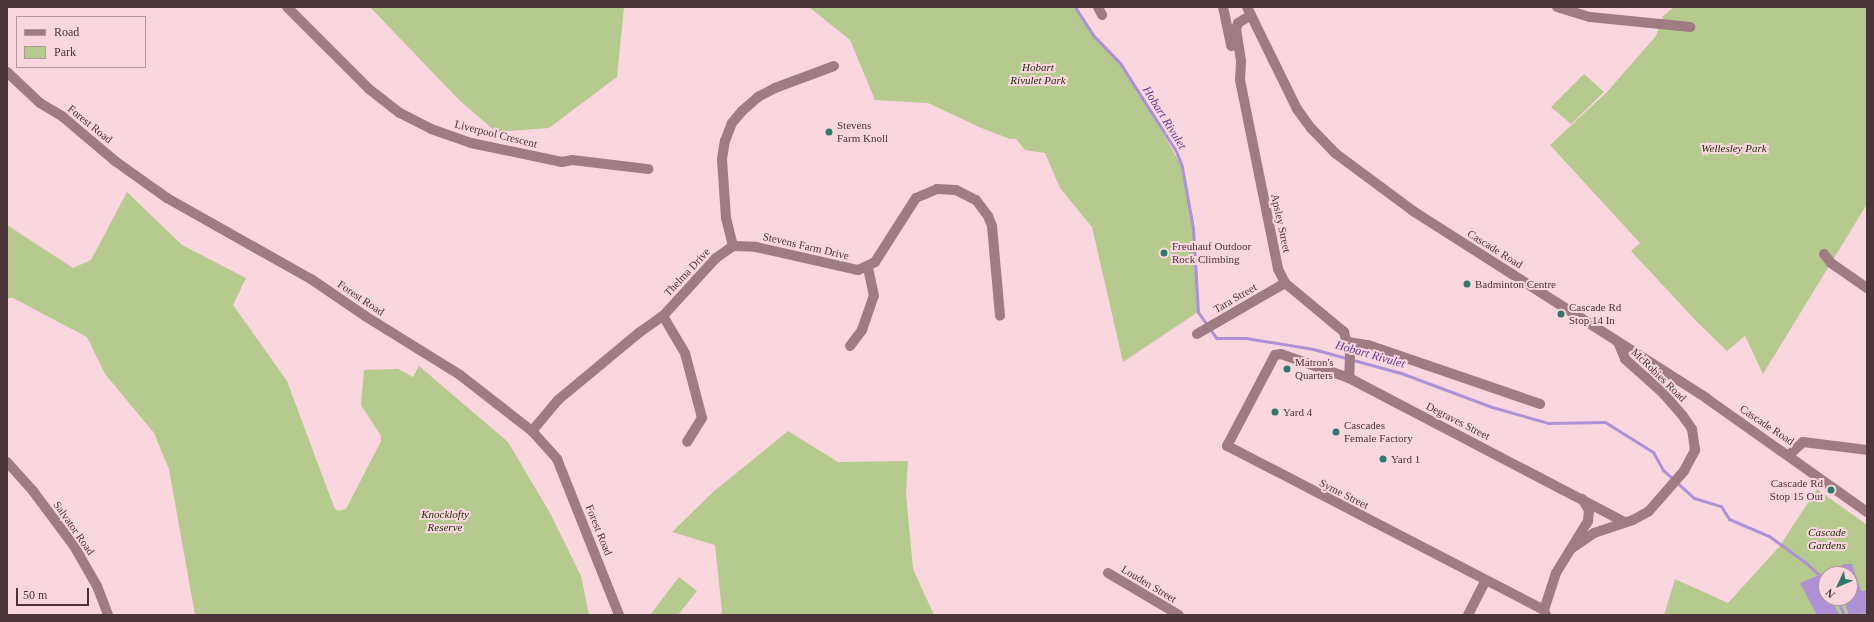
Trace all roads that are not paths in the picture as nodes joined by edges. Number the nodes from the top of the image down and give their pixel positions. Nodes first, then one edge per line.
1 (287, 7) edge
2 (1223, 7) edge
3 (1557, 7) edge
4 (1249, 11) edge
5 (1691, 27) dead end
6 (834, 66) dead end
7 (7, 72) edge
8 (1240, 80) junction
9 (648, 169) dead end
10 (732, 246) junction
11 (1824, 254) dead end
12 (868, 267) junction
13 (1285, 283) junction
14 (1867, 288) edge
15 (663, 316) junction
16 (1000, 316) dead end
17 (1200, 332) dead end
18 (1348, 342) junction
19 (1618, 342) junction
20 (850, 346) dead end
21 (1277, 354) joint
22 (1349, 378) junction
23 (1540, 404) dead end
24 (532, 431) junction
25 (687, 442) dead end
26 (1867, 450) edge
27 (1789, 455) junction
28 (7, 462) edge
29 (1582, 499) junction
30 (1867, 512) edge
31 (1625, 522) junction
32 (1572, 548) junction
33 (1108, 573) dead end
34 (1485, 581) junction
35 (1545, 612) edge
36 (108, 615) edge
37 (619, 615) edge
38 (1179, 615) edge
39 (1468, 615) edge

1 - 9 street, Liverpool Crescent
2 - 8 street, Apsley Street
3 - 5 street
4 - 8 street, Apsley Street
4 - 19 street, Cascade Road
6 - 10 street
7 - 24 street, Forest Road
8 - 13 street, Apsley Street
10 - 12 street, Stevens Farm Drive
10 - 15 street, Thelma Drive
11 - 14 street
12 - 16 street
12 - 20 street
13 - 17 street, Tara Street
13 - 18 street, Apsley Street
15 - 24 street, Thelma Drive
15 - 25 street
18 - 22 street, Apsley Street
18 - 23 street
19 - 27 street, Cascade Road
19 - 31 street, McRobies Road
21 - 22 street, Degraves Street
21 - 34 street, Syme Street
22 - 29 street, Degraves Street
24 - 37 street, Forest Road
26 - 27 street
27 - 30 street, Cascade Road
28 - 36 street, Salvator Road
29 - 31 street, Degraves Street
29 - 32 street, McRobies Road
31 - 32 street, McRobies Road
32 - 35 street, McRobies Road
33 - 38 street, Louden Street
34 - 35 street, Syme Street
34 - 39 street

